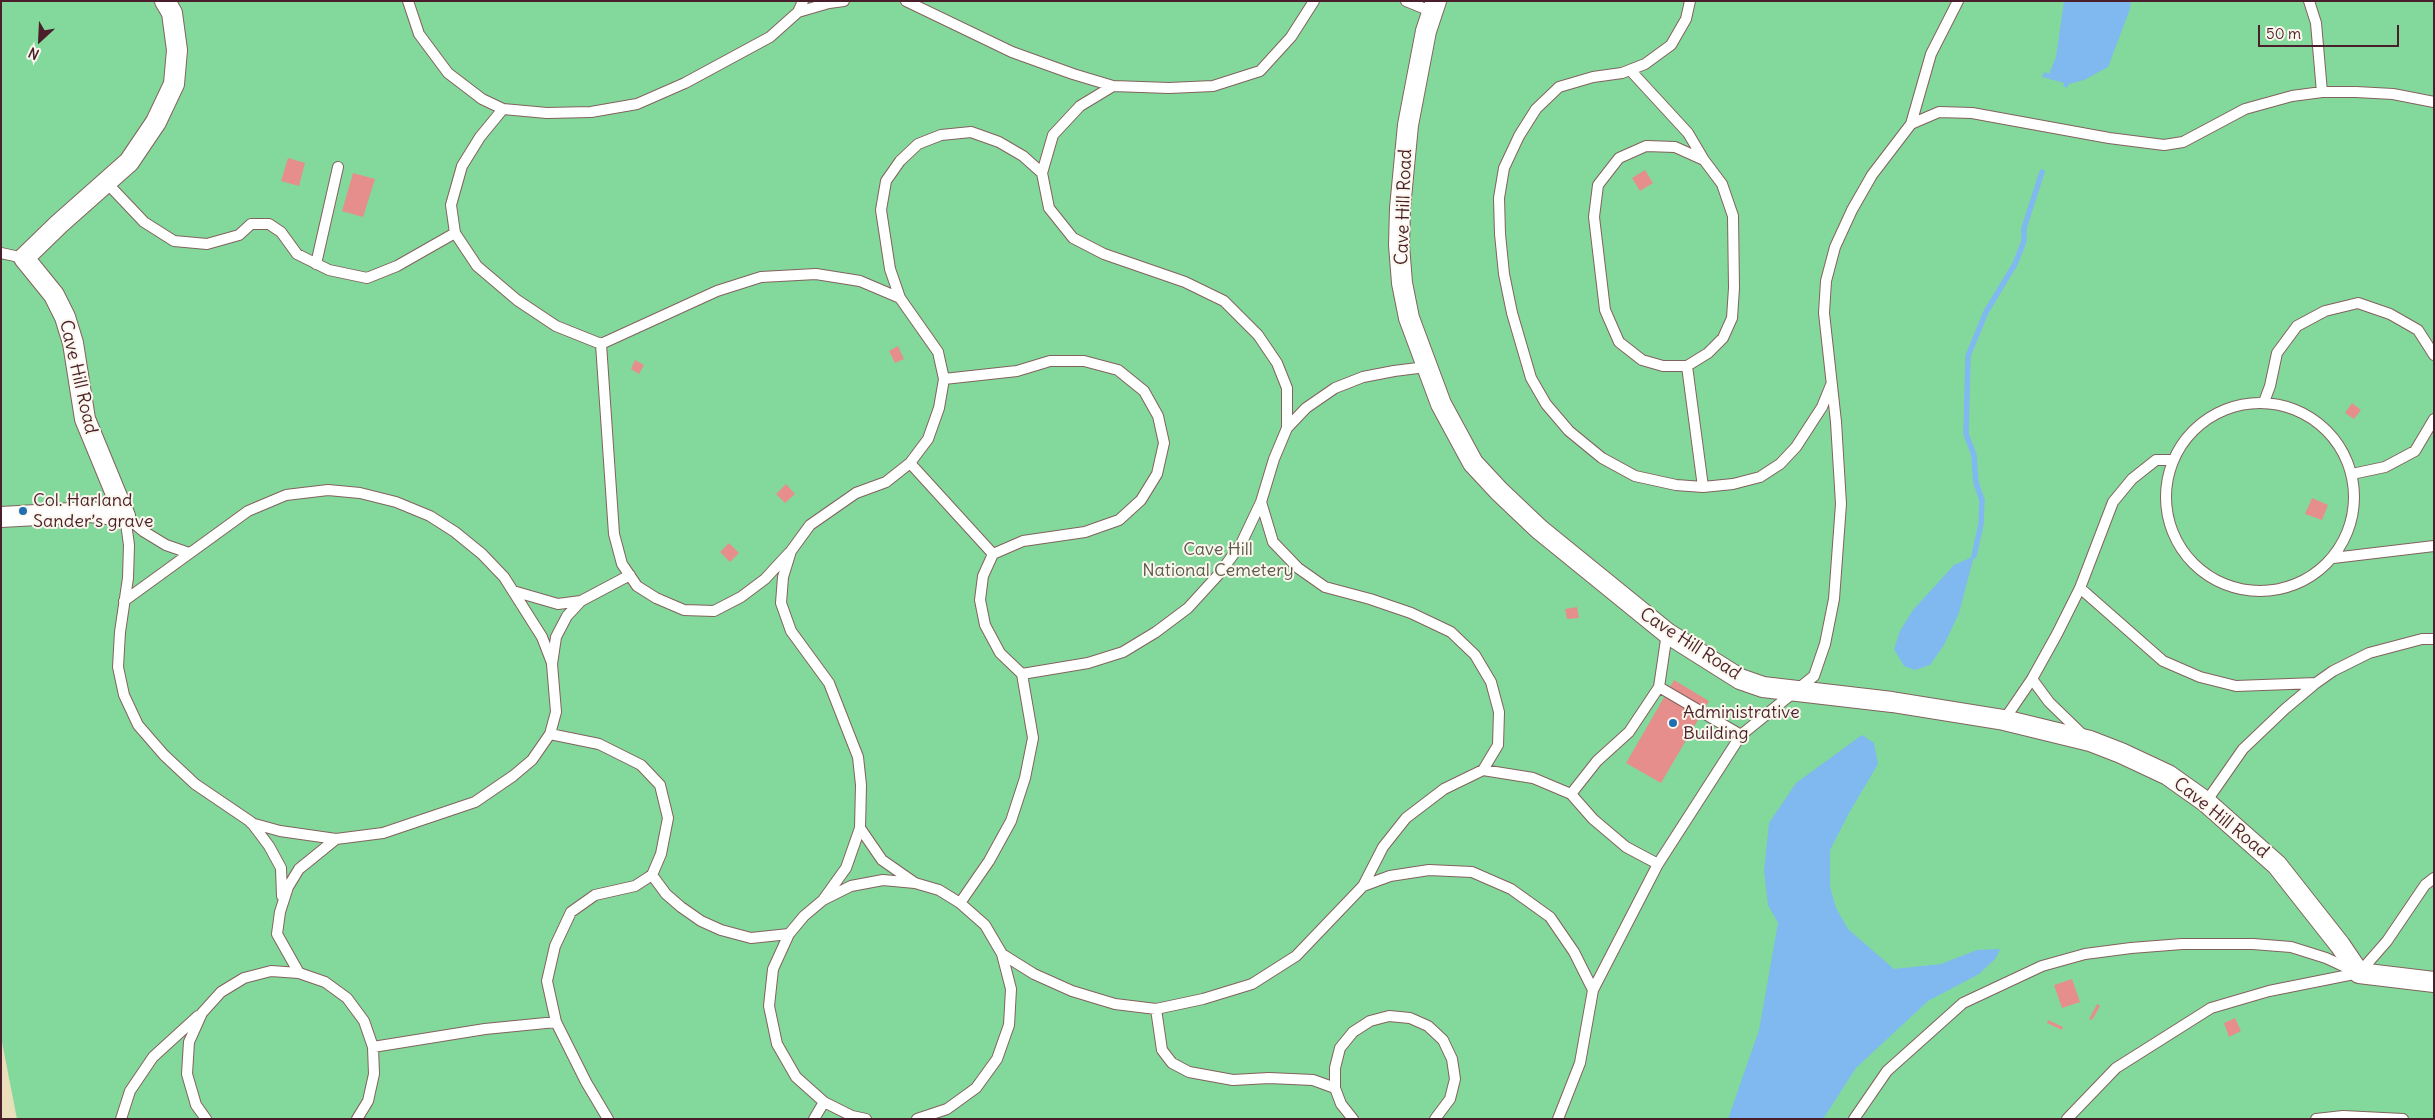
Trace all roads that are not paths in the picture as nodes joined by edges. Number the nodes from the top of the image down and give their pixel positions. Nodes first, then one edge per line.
1 (165, 1) edge
2 (408, 1) edge
3 (803, 1) edge
4 (844, 1) edge
5 (905, 1) edge
6 (1314, 1) edge
7 (1406, 1) edge
8 (1690, 1) edge
9 (1958, 1) edge
10 (2309, 1) edge
11 (1434, 7) edge
12 (798, 12) junction
13 (1630, 70) junction
14 (1113, 86) junction
15 (2322, 92) junction
16 (2434, 102) edge
17 (502, 109) junction
18 (1911, 124) junction
19 (1704, 160) junction
20 (338, 167) dead end
21 (1042, 173) junction
22 (106, 182) junction
23 (455, 233) junction
24 (1, 253) edge
25 (24, 258) junction
26 (316, 264) junction
27 (900, 298) junction
28 (601, 344) junction
29 (2434, 355) edge
30 (1687, 366) junction
31 (1426, 367) junction
32 (944, 378) junction
33 (1831, 384) junction
34 (2264, 402) junction
35 (2434, 419) edge
36 (1287, 428) junction
37 (2173, 460) junction
38 (910, 463) junction
39 (2352, 474) junction
40 (1703, 486) junction
41 (1261, 502) junction
42 (125, 516) junction
43 (1, 517) edge
44 (2434, 546) edge
45 (791, 551) junction
46 (189, 554) junction
47 (993, 554) junction
48 (2333, 558) junction
49 (630, 575) junction
50 (2080, 588) junction
51 (513, 591) junction
52 (124, 601) junction
53 (581, 601) junction
54 (1667, 633) junction
55 (2434, 639) edge
56 (552, 664) junction
57 (1022, 674) junction
58 (2032, 679) junction
59 (2316, 683) junction
60 (1659, 687) junction
61 (1799, 691) junction
62 (2004, 720) junction
63 (550, 734) junction
64 (1741, 735) junction
65 (2090, 741) junction
66 (1483, 770) junction
67 (1572, 794) junction
68 (2206, 802) junction
69 (251, 822) junction
70 (860, 828) junction
71 (336, 839) junction
72 (1658, 864) junction
73 (652, 875) junction
74 (2434, 878) edge
75 (915, 883) junction
76 (1363, 886) junction
77 (822, 900) junction
78 (960, 903) junction
79 (280, 912) junction
80 (789, 934) junction
81 (1002, 954) junction
82 (299, 973) junction
83 (2359, 973) junction
84 (2434, 982) edge
85 (1593, 990) junction
86 (1156, 1009) junction
87 (202, 1013) junction
88 (556, 1022) junction
89 (373, 1047) junction
90 (1335, 1088) junction
91 (824, 1102) junction
92 (121, 1119) edge
93 (206, 1119) edge
94 (357, 1119) edge
95 (608, 1119) edge
96 (814, 1119) edge
97 (866, 1119) edge
98 (917, 1119) edge
99 (1353, 1119) edge
100 (1436, 1119) edge
101 (1558, 1119) edge
102 (1854, 1119) edge
103 (2067, 1119) edge
104 (2316, 1119) edge
105 (2403, 1119) edge

1 - 22 street
2 - 17 lane
3 - 12 lane
4 - 12 lane
5 - 14 lane
6 - 14 lane
7 - 11 lane
8 - 13 lane
9 - 18 lane
10 - 15 lane
11 - 31 street, Cave Hill Road
12 - 17 lane
13 - 19 lane
13 - 40 lane
14 - 21 lane
15 - 16 lane
15 - 18 lane
17 - 23 lane
18 - 33 lane
19 - 30 lane
19 - 30 lane
20 - 26 lane
21 - 27 lane
21 - 36 lane
22 - 25 street
22 - 26 lane
23 - 26 lane
23 - 28 lane
24 - 25 lane
25 - 42 street, Cave Hill Road
27 - 28 lane
27 - 32 lane
28 - 49 lane
29 - 34 lane
30 - 40 lane
31 - 36 lane
31 - 54 street, Cave Hill Road
32 - 38 lane
32 - 47 lane
33 - 40 lane
33 - 61 lane
34 - 37 lane
34 - 39 lane
35 - 39 lane
36 - 41 lane
37 - 48 lane
37 - 50 lane
38 - 45 lane
38 - 47 lane
39 - 48 lane
41 - 57 lane
41 - 66 lane
42 - 43 street
42 - 46 lane
42 - 52 lane
44 - 48 lane
45 - 49 lane
45 - 70 lane
46 - 51 lane
46 - 52 lane
47 - 57 lane
49 - 53 lane
50 - 58 lane
50 - 59 lane
51 - 53 lane
51 - 56 lane
52 - 69 lane
53 - 56 lane
54 - 60 lane
54 - 61 street, Cave Hill Road
55 - 59 lane
56 - 63 lane
57 - 78 lane
58 - 62 lane
58 - 65 lane
59 - 68 lane
60 - 64 lane
60 - 67 lane
61 - 62 street, Cave Hill Road
61 - 64 lane
62 - 65 street, Cave Hill Road
63 - 71 lane
63 - 73 lane
64 - 72 lane
65 - 68 street, Cave Hill Road
66 - 67 lane
66 - 76 lane
67 - 72 lane
68 - 83 street, Cave Hill Road
69 - 71 lane
69 - 79 lane
70 - 75 lane
70 - 77 lane
71 - 79 lane
72 - 85 lane
73 - 80 lane
73 - 88 lane
74 - 83 lane
75 - 77 lane
75 - 78 lane
76 - 85 lane
76 - 86 lane
77 - 80 lane
78 - 81 lane
79 - 82 lane
80 - 91 lane
81 - 86 lane
81 - 98 lane
82 - 87 lane
82 - 89 lane
83 - 84 street
83 - 102 lane
83 - 103 lane
85 - 101 lane
86 - 90 lane
87 - 92 lane
87 - 93 lane
88 - 89 lane
88 - 95 lane
89 - 94 lane
90 - 99 lane
90 - 100 lane
91 - 96 lane
91 - 97 lane
104 - 105 lane

